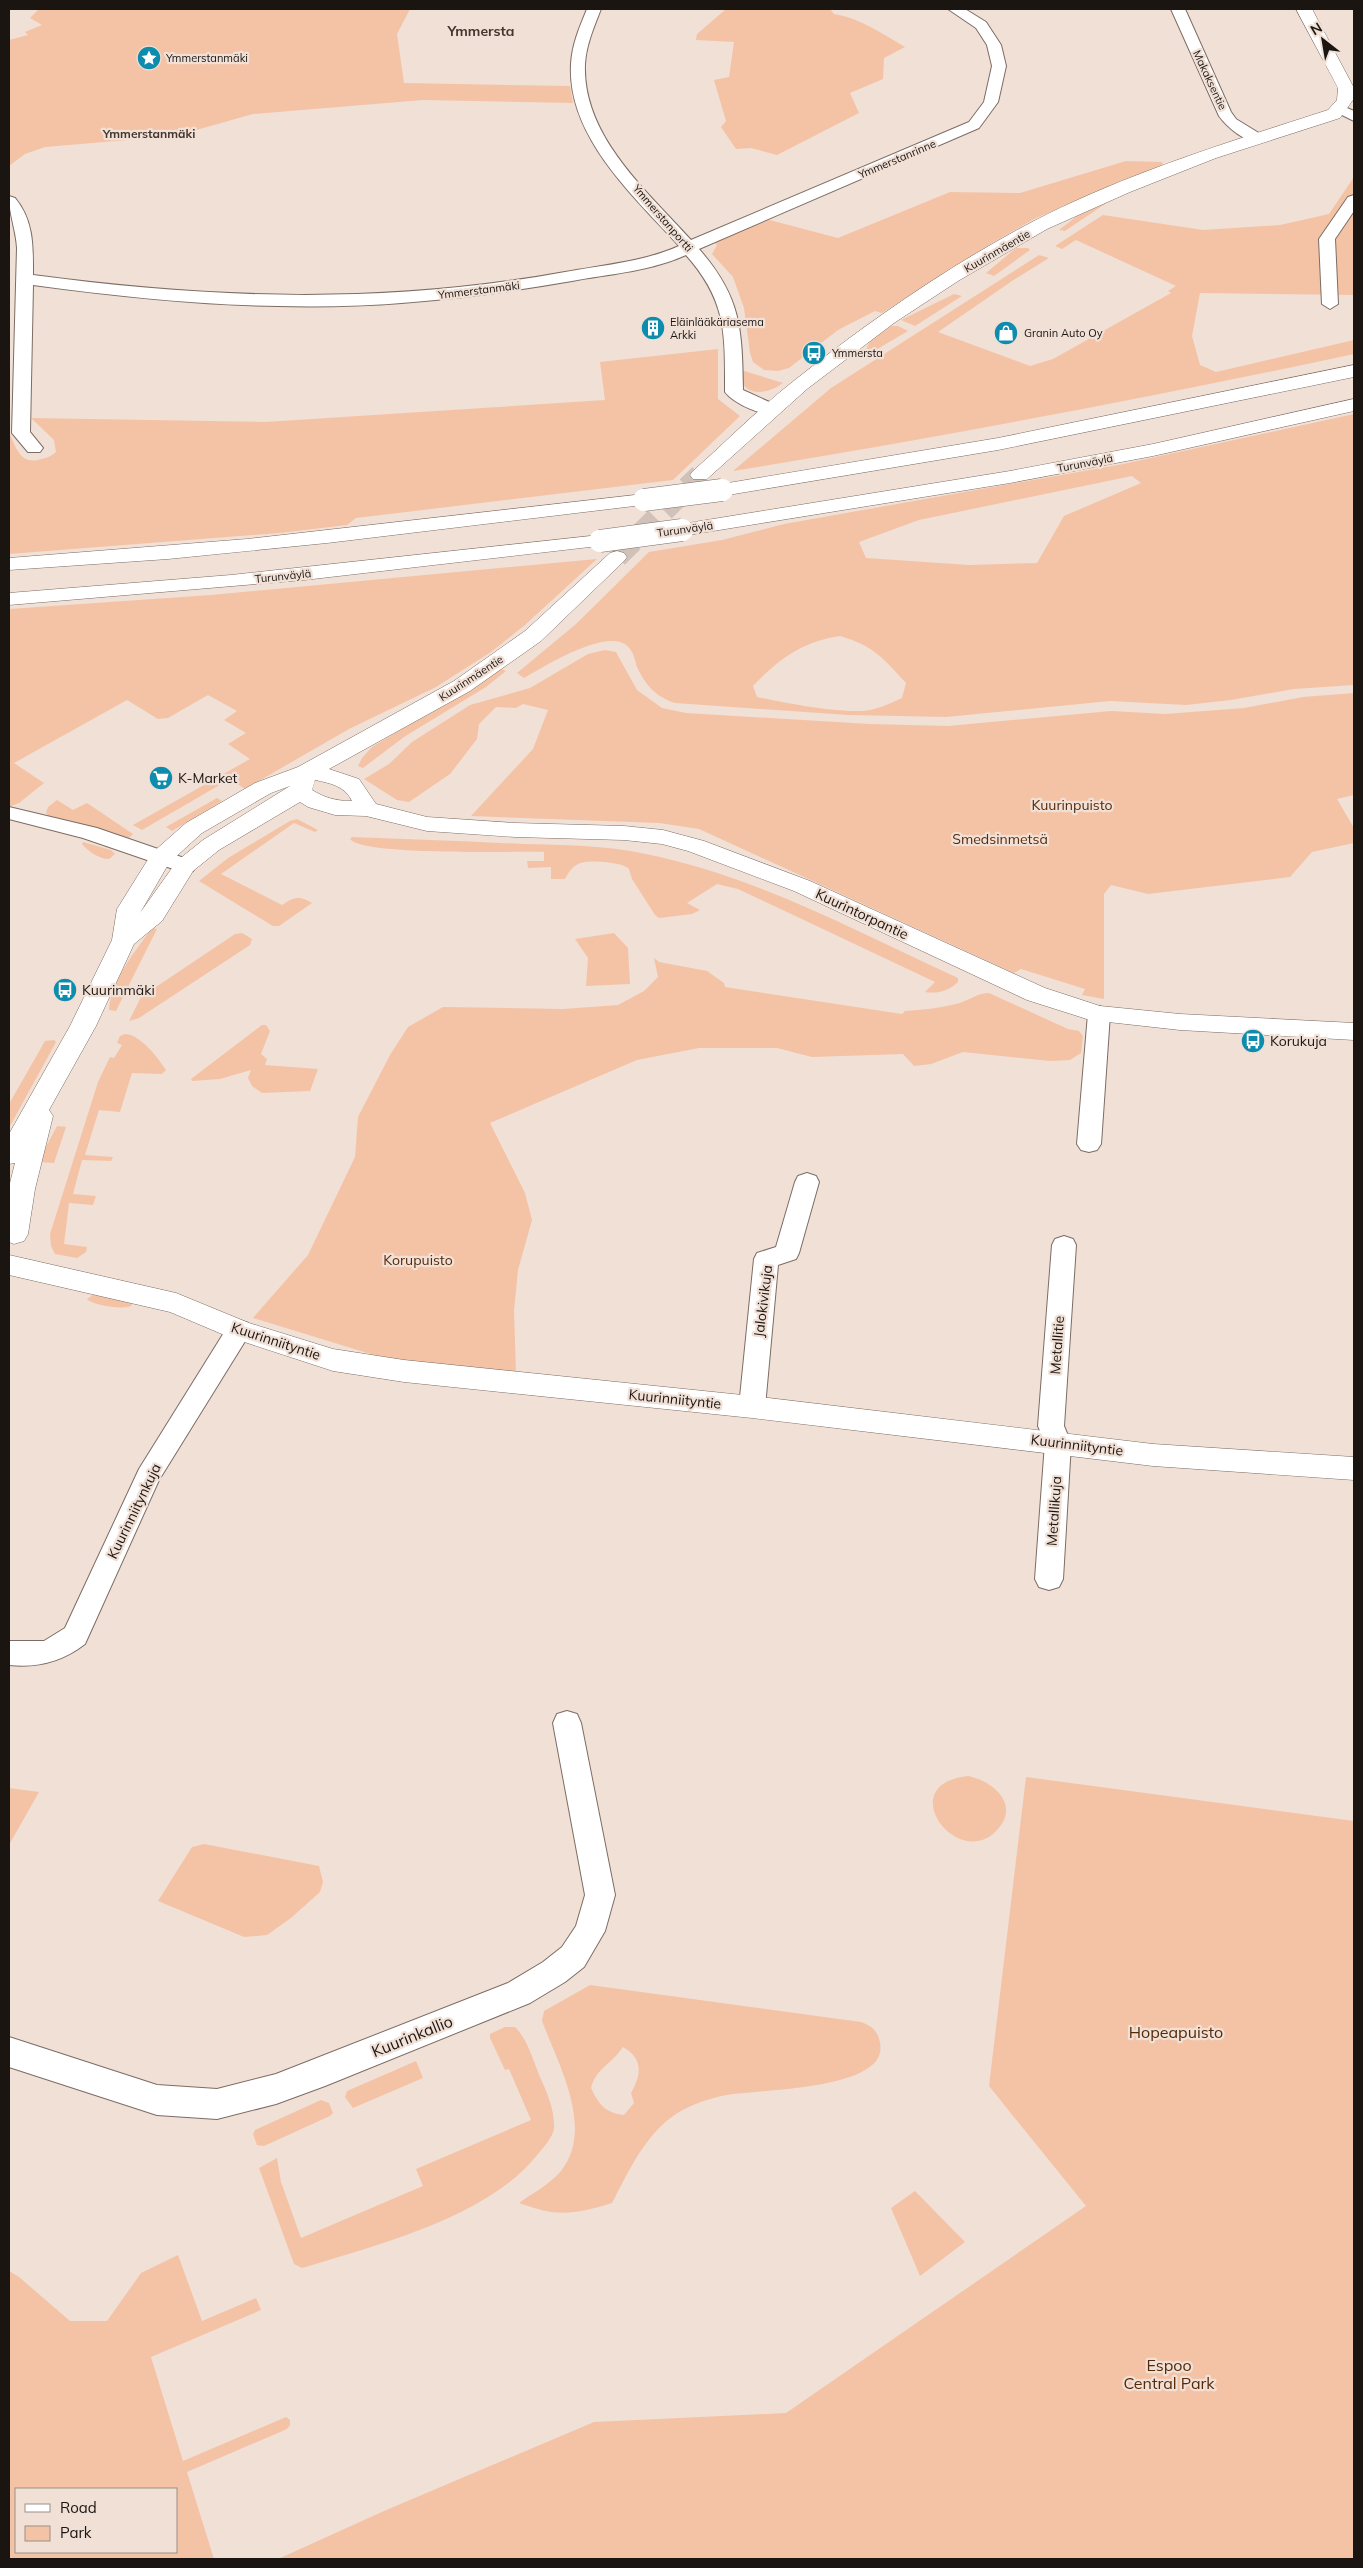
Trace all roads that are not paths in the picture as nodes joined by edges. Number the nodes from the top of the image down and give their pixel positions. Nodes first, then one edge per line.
1 (594, 9) edge
2 (955, 9) edge
3 (1178, 9) edge
4 (1304, 9) edge
5 (1349, 112) edge
6 (1257, 138) junction
7 (1354, 200) edge
8 (9, 201) edge
9 (690, 248) junction
10 (24, 280) junction
11 (1330, 304) dead end
12 (1354, 371) edge
13 (1354, 405) edge
14 (772, 410) junction
15 (34, 448) dead end
16 (700, 476) tunnel mouth
17 (617, 557) tunnel mouth
18 (9, 564) edge
19 (9, 599) edge
20 (303, 782) junction
21 (366, 809) junction
22 (9, 813) edge
23 (160, 858) junction
24 (185, 866) junction
25 (124, 940) junction
26 (1099, 1014) junction
27 (1354, 1032) edge
28 (44, 1099) junction
29 (1088, 1144) dead end
30 (9, 1155) edge
31 (807, 1182) dead end
32 (10, 1236) edge
33 (1064, 1245) dead end
34 (9, 1265) edge
35 (239, 1330) junction
36 (752, 1407) junction
37 (1058, 1443) junction
38 (1354, 1469) edge
39 (1049, 1579) dead end
40 (9, 1653) edge
41 (567, 1723) dead end
42 (9, 2052) edge

1 - 9 street, Ymmerstanportti
2 - 9 street, Ymmerstanrinne
3 - 6 street, Makaksentie
4 - 5 main road
5 - 6 main road, Kuurinmäentie
6 - 14 main road, Kuurinmäentie
7 - 11 street
8 - 10 street
9 - 10 street, Ymmerstanmäki
9 - 14 street, Ymmerstanportti
10 - 15 street
12 - 18 main road, bridge
13 - 19 main road, Turunväylä, bridge
14 - 16 main road, Kuurinmäentie
17 - 20 main road, Kuurinmäentie
20 - 21 main road, Kuurintorpantie
20 - 21 main road
20 - 23 main road, Kuurinmäentie
20 - 24 main road, Kuurinmäentie
21 - 26 main road, Kuurintorpantie
22 - 23 street
23 - 24 street
23 - 25 main road, Kuurinmäentie
24 - 25 main road, Kuurinmäentie
25 - 28 main road, Kuurinmäentie
26 - 27 main road, Kuurintorpantie
26 - 29 street
28 - 30 main road, Kuurinmäentie
28 - 32 main road, Kuurinmäentie
31 - 36 street, Jalokivikuja
33 - 37 street, Metallitie
34 - 35 main road, Kuurinniityntie
35 - 36 main road, Kuurinniityntie
35 - 40 street, Kuurinniitynkuja
36 - 37 main road, Kuurinniityntie
37 - 38 main road, Kuurinniityntie
37 - 39 street, Metallikuja
41 - 42 street, Kuurinkallio

